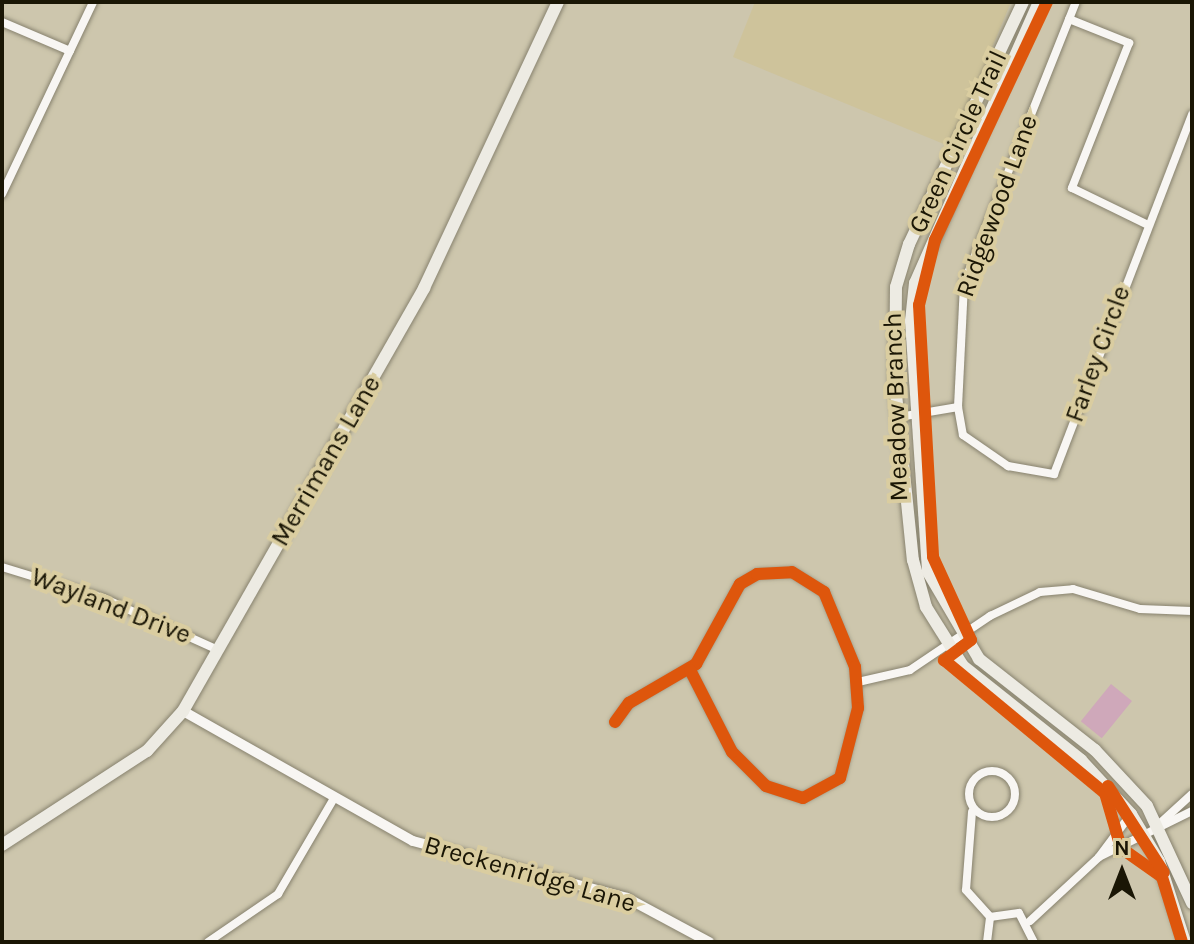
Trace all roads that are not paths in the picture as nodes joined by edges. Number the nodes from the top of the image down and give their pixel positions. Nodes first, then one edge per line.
1 (93, 2) edge
2 (558, 2) edge
3 (1023, 2) edge
4 (1039, 2) edge
5 (1076, 2) edge
6 (1069, 19) junction
7 (2, 22) edge
8 (70, 51) junction
9 (1192, 115) edge
10 (2, 194) edge
11 (1146, 224) junction
12 (958, 407) junction
13 (917, 416) junction
14 (899, 417) junction
15 (2, 567) edge
16 (1192, 611) edge
17 (961, 637) junction
18 (948, 647) junction
19 (218, 650) junction
20 (690, 670) junction
21 (858, 682) junction
22 (183, 711) junction
23 (615, 722) dead end
24 (1192, 794) edge
25 (334, 798) junction
26 (1192, 811) edge
27 (972, 812) junction
28 (1131, 814) junction
29 (1157, 826) junction
30 (1143, 834) junction
31 (2, 845) edge
32 (1099, 857) junction
33 (1192, 903) edge
34 (990, 917) junction
35 (1030, 921) junction
36 (208, 942) edge
37 (709, 942) edge
38 (987, 942) edge
39 (1034, 942) edge
40 (1185, 942) edge

1 - 8 street
2 - 19 main road, Merrimans Lane
3 - 14 main road, Meadow Branch
4 - 13 main road, Meadow Branch
5 - 6 street, Ridgewood Lane
6 - 11 street
6 - 12 street, Ridgewood Lane
7 - 8 street
8 - 10 street
9 - 11 street, Farley Circle
11 - 12 street, Farley Circle
12 - 13 street
13 - 14 street
13 - 17 main road, Meadow Branch
14 - 18 main road, Meadow Branch
15 - 19 street, Wayland Drive
16 - 17 street
17 - 18 street
17 - 29 main road
18 - 21 street
18 - 28 main road
19 - 22 main road, Merrimans Lane
20 - 21 street
20 - 21 street
20 - 23 street
22 - 25 street, Breckenridge Lane
22 - 31 main road, Merrimans Lane
24 - 29 street
25 - 36 street
25 - 37 street, Breckenridge Lane
26 - 29 street
27 - 27 street
27 - 34 street
28 - 30 main road
28 - 32 street
29 - 30 street
29 - 33 main road
30 - 32 street
30 - 40 main road
32 - 35 street
34 - 35 street
34 - 38 street
35 - 39 street

